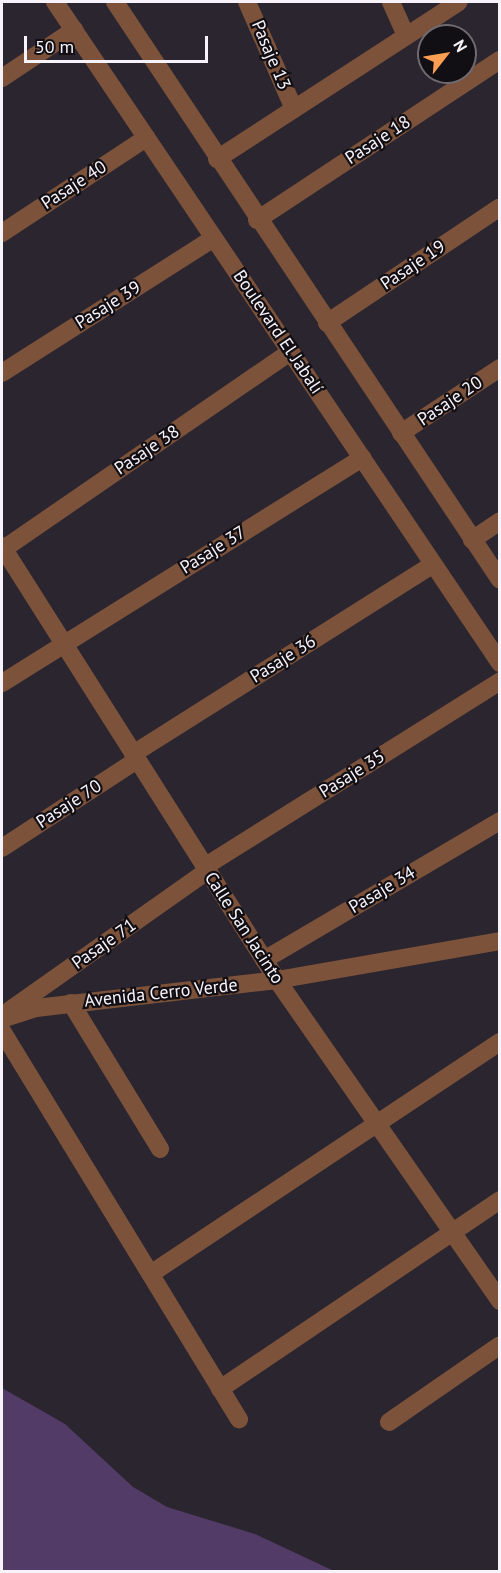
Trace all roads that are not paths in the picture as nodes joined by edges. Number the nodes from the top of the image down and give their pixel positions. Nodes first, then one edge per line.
1 (55, 2) edge
2 (115, 2) edge
3 (247, 2) edge
4 (391, 2) edge
5 (459, 2) edge
6 (74, 30) junction
7 (406, 36) junction
8 (500, 60) edge
9 (2, 78) edge
10 (294, 109) junction
11 (146, 138) junction
12 (217, 159) junction
13 (500, 207) edge
14 (257, 220) junction
15 (2, 233) edge
16 (214, 238) junction
17 (327, 324) junction
18 (291, 352) junction
19 (500, 368) edge
20 (2, 373) edge
21 (401, 433) junction
22 (362, 458) junction
23 (500, 522) edge
24 (472, 540) junction
25 (2, 548) edge
26 (433, 564) junction
27 (500, 580) edge
28 (64, 642) junction
29 (500, 663) edge
30 (500, 681) edge
31 (2, 683) edge
32 (135, 757) junction
33 (500, 821) edge
34 (2, 848) edge
35 (205, 869) junction
36 (500, 941) edge
37 (264, 960) junction
38 (277, 980) junction
39 (71, 1003) junction
40 (2, 1017) edge
41 (2, 1031) edge
42 (500, 1042) edge
43 (378, 1122) junction
44 (160, 1149) dead end
45 (500, 1200) edge
46 (453, 1230) junction
47 (152, 1273) junction
48 (500, 1301) edge
49 (500, 1345) edge
50 (220, 1389) junction
51 (239, 1419) dead end
52 (389, 1422) dead end

1 - 6 street, Boulevard El Jabalí
2 - 12 street
3 - 10 street, Pasaje 13
4 - 7 street
5 - 7 street
6 - 9 street
6 - 11 street, Boulevard El Jabalí
7 - 10 street
8 - 14 street, Pasaje 18
10 - 12 street
11 - 15 street, Pasaje 40
11 - 16 street, Boulevard El Jabalí
12 - 14 street
13 - 17 street, Pasaje 19
14 - 17 street
16 - 18 street, Boulevard El Jabalí
16 - 20 street, Pasaje 39
17 - 21 street
18 - 22 street, Boulevard El Jabalí
18 - 25 street, Pasaje 38
19 - 21 street, Pasaje 20
21 - 24 street
22 - 26 street, Boulevard El Jabalí
22 - 28 street, Pasaje 37
23 - 24 street
24 - 27 street
25 - 28 street, Calle San Jacinto
26 - 29 street, Boulevard El Jabalí
26 - 32 street, Pasaje 36
28 - 31 street, Pasaje 37
28 - 32 street, Calle San Jacinto
30 - 35 street, Pasaje 35
32 - 34 street, Pasaje 70
32 - 35 street, Calle San Jacinto
33 - 37 street, Pasaje 34
35 - 37 street, Calle San Jacinto
35 - 40 street, Pasaje 71
36 - 38 street, Avenida Cerro Verde
37 - 38 street, Calle San Jacinto
38 - 39 street, Avenida Cerro Verde
38 - 43 street, Calle San Jacinto
39 - 40 street, Avenida Cerro Verde
39 - 44 street
41 - 47 street
42 - 43 street
43 - 46 street, Calle San Jacinto
43 - 47 street
45 - 46 street
46 - 48 street, Calle San Jacinto
46 - 50 street
47 - 50 street
49 - 52 street
50 - 51 street

